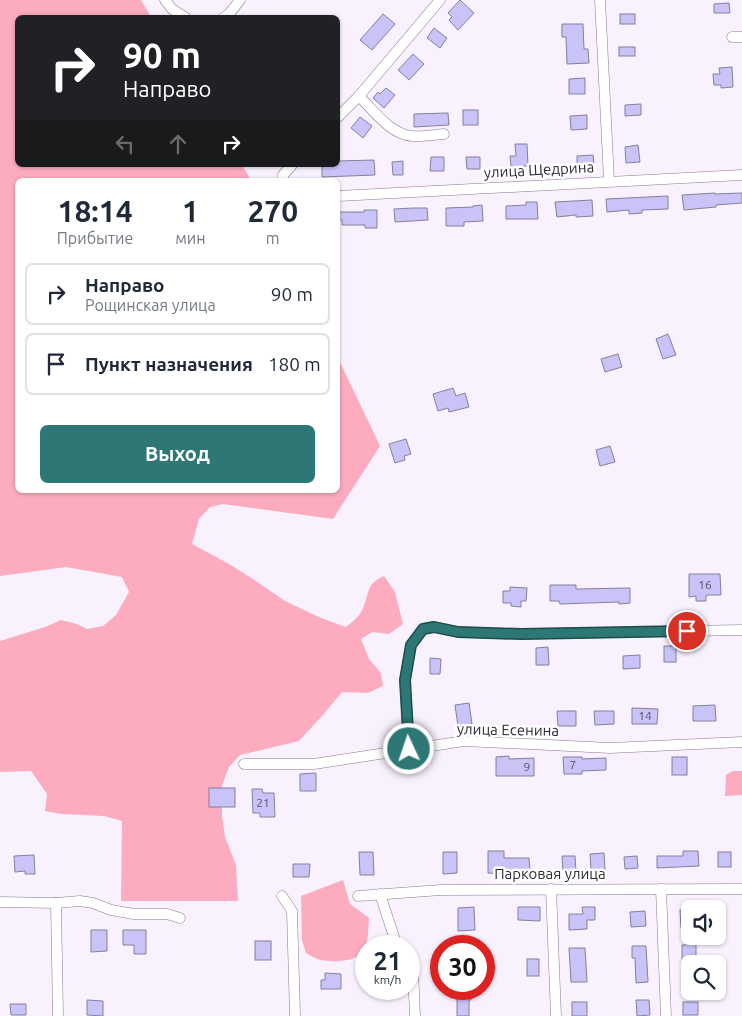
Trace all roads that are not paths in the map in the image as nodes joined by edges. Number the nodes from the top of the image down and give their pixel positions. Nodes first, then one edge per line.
1 (165, 0) edge
2 (240, 0) edge
3 (440, 0) edge
4 (600, 0) edge
5 (181, 15) edge
6 (227, 15) edge
7 (359, 96) junction
8 (340, 115) edge
9 (444, 134) dead end
10 (290, 167) edge
11 (742, 175) edge
12 (283, 178) edge
13 (609, 181) junction
14 (340, 196) edge
15 (742, 630) edge
16 (742, 742) edge
17 (409, 749) junction
18 (244, 764) dead end
19 (551, 889) junction
20 (661, 889) junction
21 (742, 889) edge
22 (380, 894) junction
23 (282, 896) dead end
24 (358, 896) dead end
25 (0, 902) edge
26 (56, 903) junction
27 (180, 918) dead end
28 (393, 935) edge
29 (414, 1000) edge
30 (58, 1016) edge
31 (295, 1016) edge
32 (415, 1016) edge
33 (556, 1016) edge
34 (666, 1016) edge

1 - 5 street
2 - 6 street
3 - 7 street
4 - 13 street
7 - 8 street
7 - 9 street
10 - 12 street
11 - 13 street, улица Щедрина
13 - 14 street, улица Щедрина
15 - 17 street
16 - 17 street, улица Есенина
17 - 18 street, улица Есенина
19 - 20 street, Парковая улица
19 - 22 street, Парковая улица
19 - 33 street
20 - 21 street, Парковая улица
20 - 34 street
22 - 24 street, Парковая улица
22 - 28 street
23 - 31 street
25 - 26 street
26 - 27 street
26 - 30 street
29 - 32 street

